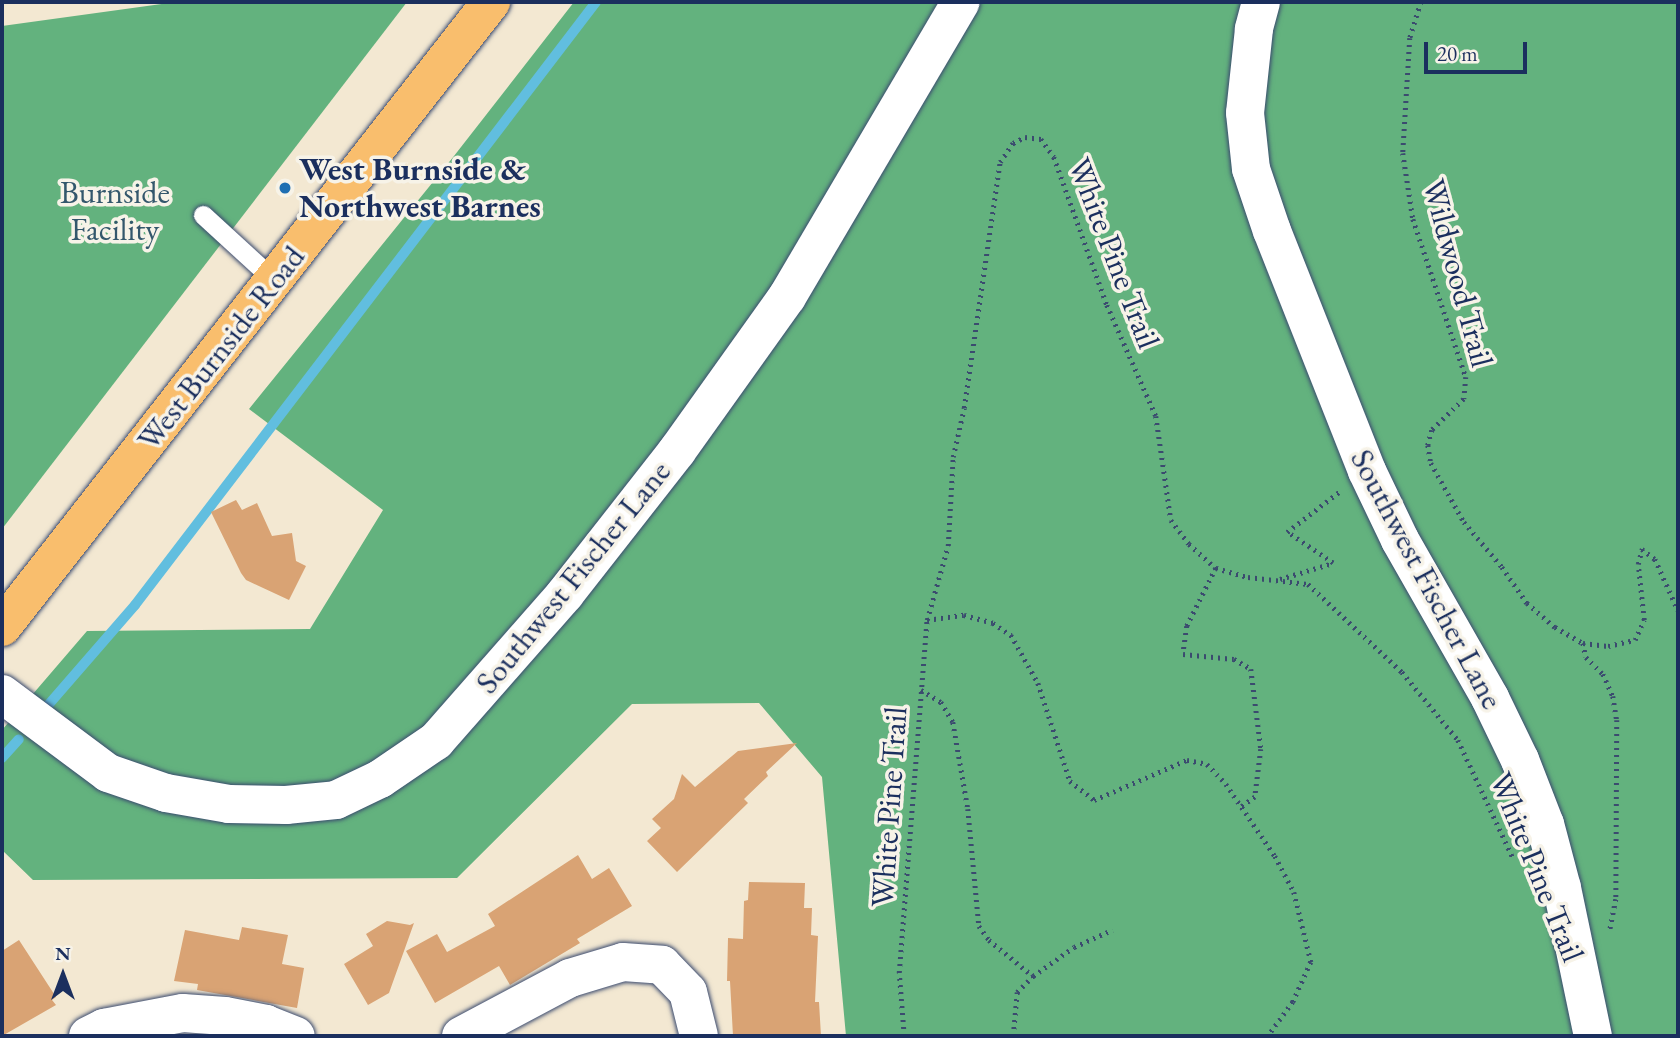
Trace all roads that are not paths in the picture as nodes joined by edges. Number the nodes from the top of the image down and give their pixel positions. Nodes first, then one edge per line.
1 (491, 2) edge
2 (961, 2) edge
3 (1261, 2) edge
4 (203, 215) dead end
5 (274, 280) junction
6 (2, 627) edge
7 (2, 694) edge
8 (89, 1036) edge
9 (296, 1036) edge
10 (461, 1036) edge
11 (699, 1036) edge
12 (1594, 1036) edge

1 - 5 main road, West Burnside Road
2 - 7 street, Southwest Fischer Lane
3 - 12 street, Southwest Fischer Lane
4 - 5 lane
5 - 6 main road, West Burnside Road
8 - 9 street
10 - 11 street

